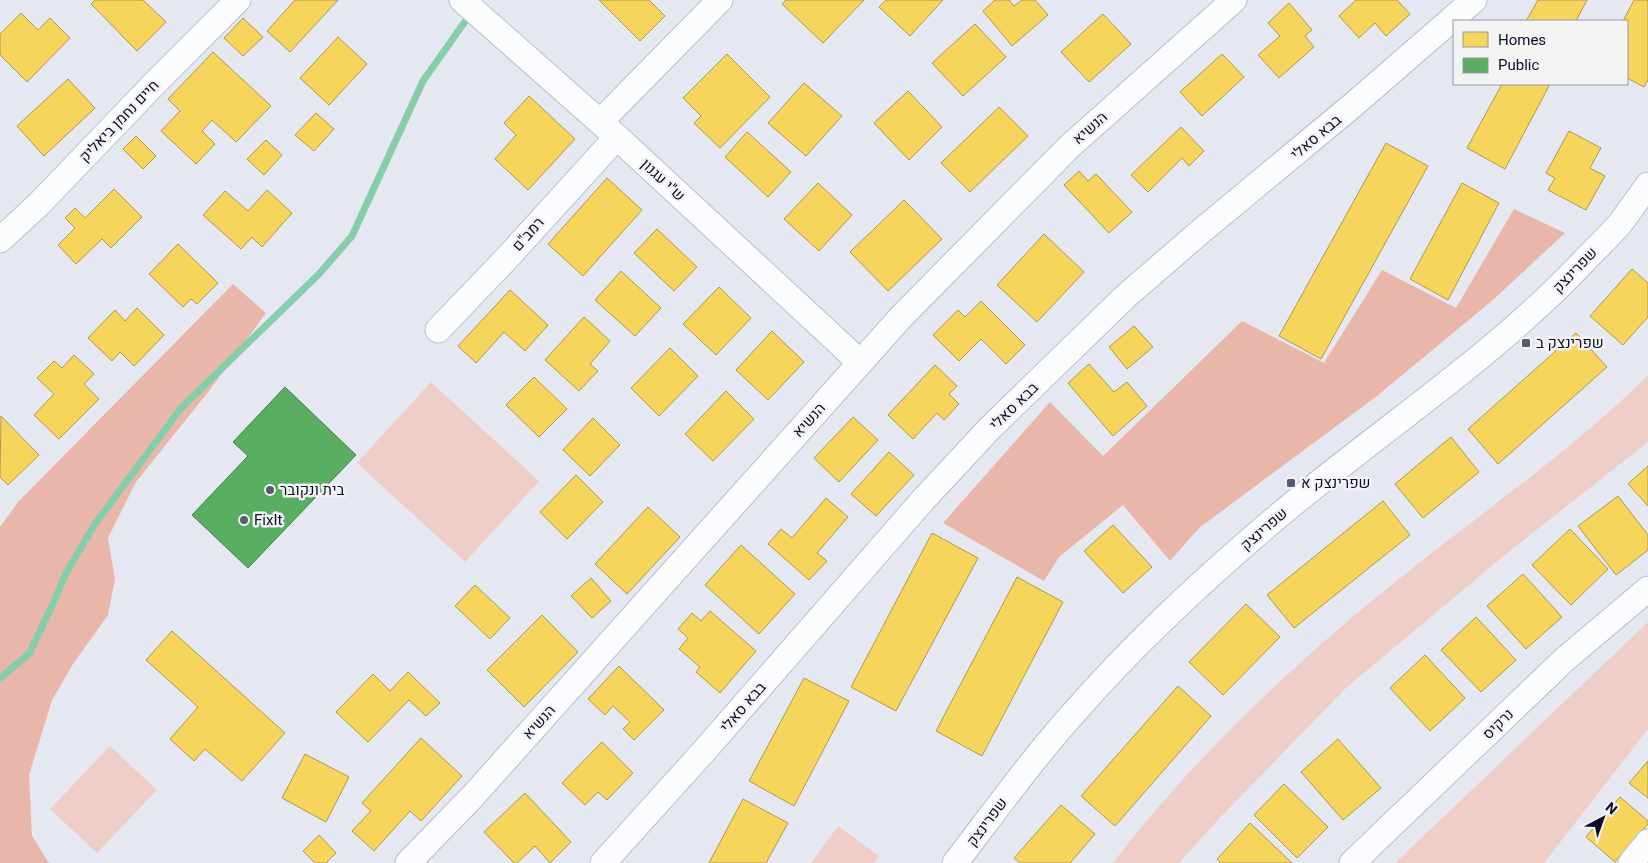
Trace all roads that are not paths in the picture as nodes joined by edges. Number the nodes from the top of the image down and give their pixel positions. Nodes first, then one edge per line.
1 (238, 0) edge
2 (462, 0) edge
3 (720, 0) edge
4 (1234, 0) edge
5 (1474, 0) edge
6 (608, 129) junction
7 (1648, 185) edge
8 (0, 240) edge
9 (438, 330) dead end
10 (859, 364) junction
11 (1648, 590) edge
12 (1648, 842) edge
13 (408, 863) edge
14 (603, 863) edge
15 (955, 863) edge
16 (1352, 863) edge
17 (1630, 863) edge

1 - 8 street, חיים נחמן ביאליק
2 - 6 street, ש"י עגנון
3 - 6 street, רמב"ם
4 - 10 street, הנשיא
5 - 14 street, בבא סאלי
6 - 9 street, רמב"ם
6 - 10 street, ש"י עגנון
7 - 15 street, שפרינצק
10 - 13 street, הנשיא
11 - 16 street, נרקיס
12 - 17 street

